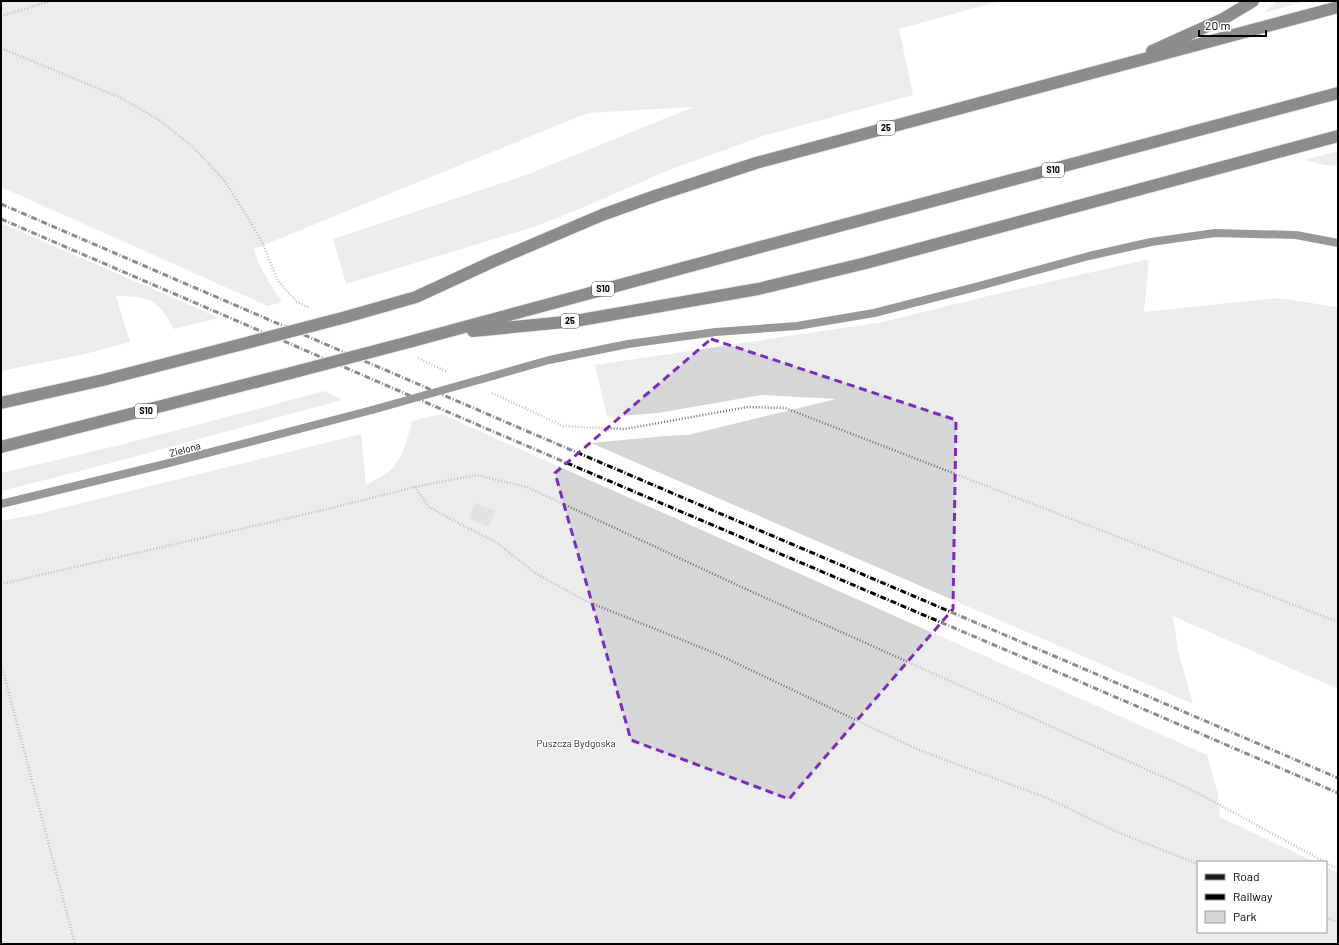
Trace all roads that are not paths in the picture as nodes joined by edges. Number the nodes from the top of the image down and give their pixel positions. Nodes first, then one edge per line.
1 (1253, 1) edge
2 (1338, 7) edge
3 (1120, 66) junction
4 (1338, 93) edge
5 (1338, 136) edge
6 (1338, 242) edge
7 (438, 334) junction
8 (1, 403) edge
9 (1, 447) edge
10 (1, 504) edge

1 - 3 highway
2 - 3 highway, 25
3 - 8 highway, 25, bridge
4 - 7 highway, S10
5 - 7 highway, 25
6 - 10 street, Zielona, bridge
7 - 9 highway, S10, bridge

